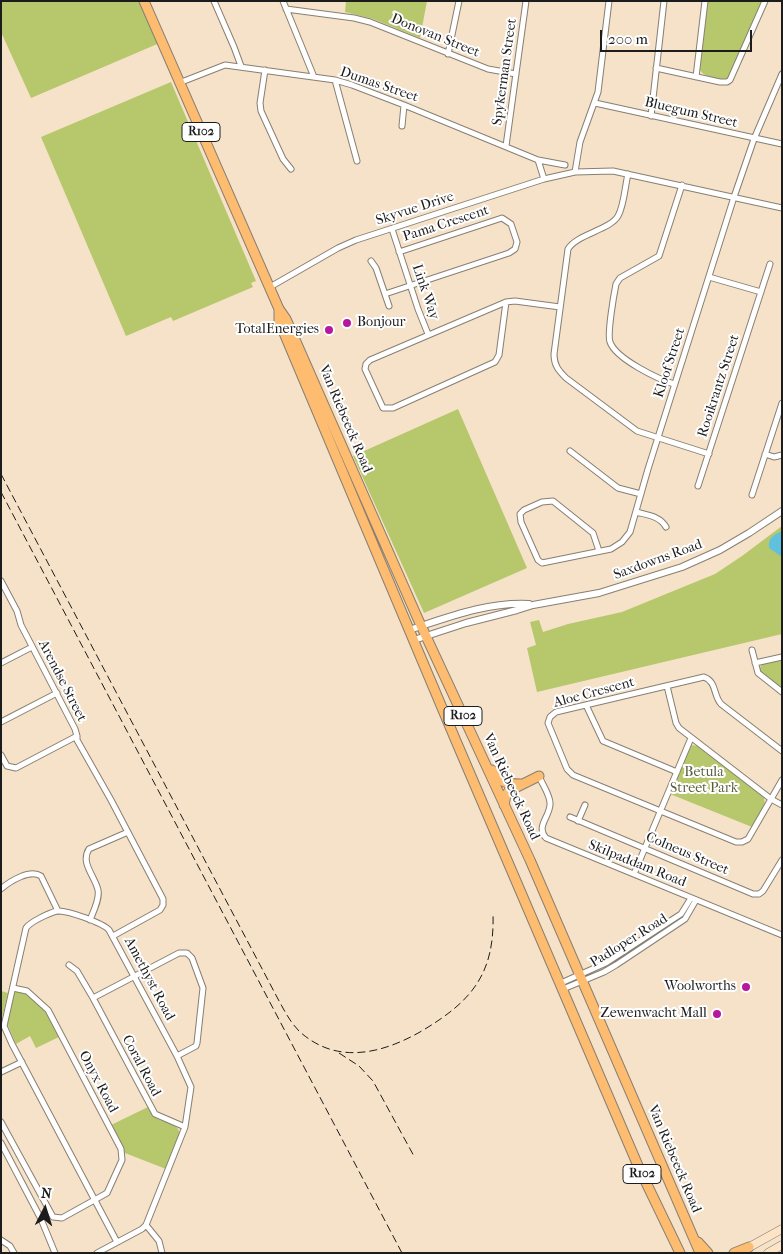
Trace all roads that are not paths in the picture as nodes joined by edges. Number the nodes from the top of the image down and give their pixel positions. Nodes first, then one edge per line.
1 (144, 1) edge
2 (214, 1) edge
3 (283, 1) edge
4 (459, 1) edge
5 (526, 1) edge
6 (609, 1) edge
7 (664, 1) edge
8 (705, 1) edge
9 (765, 1) edge
10 (286, 9) junction
11 (448, 54) junction
12 (241, 66) junction
13 (656, 68) junction
14 (265, 70) junction
15 (516, 74) junction
16 (782, 74) edge
17 (314, 77) junction
18 (696, 77) junction
19 (335, 80) junction
20 (180, 83) junction
21 (595, 103) junction
22 (404, 105) junction
23 (651, 116) junction
24 (402, 126) dead end
25 (754, 139) junction
26 (782, 144) edge
27 (506, 146) junction
28 (538, 160) junction
29 (357, 161) dead end
30 (565, 165) dead end
31 (291, 169) dead end
32 (575, 172) junction
33 (628, 174) junction
34 (544, 179) junction
35 (682, 185) junction
36 (734, 197) junction
37 (782, 208) edge
38 (392, 229) junction
39 (399, 252) junction
40 (371, 261) dead end
41 (770, 264) dead end
42 (709, 277) junction
43 (411, 285) junction
44 (270, 287) junction
45 (761, 292) junction
46 (385, 294) junction
47 (506, 302) junction
48 (389, 306) dead end
49 (560, 307) junction
50 (279, 309) junction
51 (428, 334) junction
52 (674, 384) junction
53 (782, 404) edge
54 (657, 438) junction
55 (570, 451) dead end
56 (709, 454) junction
57 (765, 454) junction
58 (782, 455) edge
59 (698, 486) dead end
60 (640, 494) junction
61 (752, 494) dead end
62 (782, 511) edge
63 (636, 512) junction
64 (666, 526) dead end
65 (599, 551) junction
66 (1, 581) edge
67 (533, 605) junction
68 (421, 626) junction
69 (409, 630) junction
70 (426, 636) junction
71 (414, 640) junction
72 (32, 647) junction
73 (752, 650) dead end
74 (782, 657) edge
75 (1, 663) edge
76 (755, 663) junction
77 (667, 686) junction
78 (782, 692) edge
79 (56, 693) junction
80 (586, 705) junction
81 (1, 722) edge
82 (77, 736) junction
83 (691, 738) junction
84 (476, 746) junction
85 (782, 750) edge
86 (1, 755) edge
87 (676, 772) junction
88 (539, 776) joint
89 (782, 780) edge
90 (521, 784) junction
91 (771, 799) junction
92 (504, 805) junction
93 (585, 805) dead end
94 (782, 805) edge
95 (660, 812) junction
96 (570, 817) dead end
97 (578, 821) junction
98 (128, 832) junction
99 (645, 849) junction
100 (782, 860) edge
101 (634, 874) junction
102 (1, 889) edge
103 (693, 899) junction
104 (58, 911) junction
105 (90, 920) junction
106 (782, 935) edge
107 (113, 936) junction
108 (69, 965) dead end
109 (135, 976) junction
110 (581, 978) junction
111 (562, 986) junction
112 (13, 988) junction
113 (93, 998) junction
114 (3, 1026) edge
115 (177, 1056) junction
116 (22, 1062) junction
117 (1, 1072) edge
118 (1, 1122) edge
119 (185, 1127) junction
120 (1, 1144) edge
121 (96, 1200) junction
122 (146, 1225) junction
123 (782, 1229) edge
124 (689, 1230) junction
125 (1, 1240) edge
126 (118, 1242) junction
127 (782, 1245) edge
128 (749, 1247) junction
129 (14, 1253) edge
130 (55, 1253) edge
131 (97, 1253) edge
132 (162, 1253) edge
133 (680, 1253) edge
134 (700, 1253) edge
135 (708, 1253) edge
136 (734, 1253) edge
137 (738, 1253) edge
138 (768, 1253) edge

1 - 20 main road, Van Riebeeck Road / R102
2 - 12 street
3 - 10 street
4 - 11 street
5 - 15 street, Spykerman Street
6 - 21 street
7 - 13 street
8 - 18 street
9 - 18 street
10 - 11 street, Donovan Street
10 - 17 street
11 - 15 street, Donovan Street
12 - 14 street, Dumas Street
12 - 20 street, Dumas Street
13 - 18 street
13 - 23 street
14 - 17 street, Dumas Street
14 - 31 street
15 - 27 street, Spykerman Street
16 - 25 street, Kloof Street
17 - 19 street, Dumas Street
19 - 22 street, Dumas Street
19 - 29 street
20 - 44 main road, Van Riebeeck Road / R102
21 - 23 street, Bluegum Street
21 - 32 street
22 - 24 street
22 - 27 street, Dumas Street
23 - 25 street, Bluegum Street
25 - 26 street, Bluegum Street
25 - 36 street, Kloof Street
27 - 28 street, Dumas Street
28 - 30 street, Dumas Street
28 - 34 street
32 - 33 street
32 - 34 street, Skyvue Drive
33 - 35 street
33 - 49 street
34 - 38 street, Skyvue Drive
35 - 36 street
35 - 52 street
36 - 37 street
36 - 42 street, Kloof Street
38 - 39 street, Link Way
38 - 44 street, Skyvue Drive
39 - 43 street, Link Way
39 - 43 street, Pama Crescent
40 - 46 street
41 - 45 street, Rooikrantz Street
42 - 45 street
42 - 52 street, Kloof Street
43 - 46 street
43 - 51 street, Link Way
44 - 50 main road, Van Riebeeck Road / R102
45 - 56 street, Rooikrantz Street
46 - 48 street
47 - 49 street
47 - 51 street
47 - 51 street
49 - 54 street
50 - 68 main road, Van Riebeeck Road / R102
50 - 69 main road, Van Riebeeck Road / R102
52 - 54 street, Kloof Street
53 - 57 street
54 - 56 street
54 - 60 street, Kloof Street
55 - 60 street
56 - 59 street, Rooikrantz Street
57 - 58 street
57 - 61 street
60 - 63 street, Kloof Street
62 - 67 street, Saxdowns Road
63 - 64 street
63 - 65 street, Kloof Street
65 - 65 street
66 - 72 street, Arendse Street
67 - 68 street, Saxdowns Road
67 - 70 street, Saxdowns Road
68 - 69 street, Saxdowns Road
68 - 70 main road, Van Riebeeck Road / R102
69 - 71 main road, Van Riebeeck Road / R102
70 - 71 street, Saxdowns Road
70 - 84 main road, Van Riebeeck Road / R102
71 - 111 main road, Van Riebeeck Road / R102
72 - 75 street
72 - 79 street, Arendse Street
73 - 76 street
74 - 76 street
76 - 78 street
77 - 80 street, Aloe Crescent
77 - 83 street
77 - 85 street, Aloe Crescent
79 - 81 street
79 - 82 street, Arendse Street
80 - 87 street
80 - 95 street, Aloe Crescent
82 - 86 street, Arendse Street
82 - 98 street
83 - 87 street
83 - 91 street
84 - 90 main road
84 - 92 main road, Van Riebeeck Road / R102
87 - 95 street
88 - 90 main road
88 - 101 street, Skilpaddam Road
89 - 91 street, Aloe Crescent
90 - 92 main road
91 - 94 street
91 - 95 street, Aloe Crescent
92 - 110 main road, Van Riebeeck Road / R102
93 - 97 street
95 - 99 street
96 - 97 street, Colneus Street
97 - 99 street, Colneus Street
98 - 105 street
98 - 107 street
99 - 100 street, Colneus Street
99 - 101 street
101 - 103 street, Skilpaddam Road
102 - 104 street
103 - 106 street, Skilpaddam Road
103 - 110 street, Padloper Road
104 - 105 street, Amethyst Road
104 - 112 street
105 - 107 street, Amethyst Road
107 - 109 street, Amethyst Road
108 - 113 street, Coral Road
109 - 113 street
109 - 115 street, Amethyst Road
109 - 115 street
110 - 111 street, Padloper Road
110 - 124 main road, Van Riebeeck Road / R102
111 - 133 main road, Van Riebeeck Road / R102
112 - 114 street
112 - 121 street, Onyx Road
113 - 119 street, Coral Road
114 - 116 street
115 - 119 street, Amethyst Road
116 - 117 street
116 - 121 street
118 - 121 street
119 - 122 street, Amethyst Road
120 - 130 street
121 - 126 street
122 - 126 street
122 - 132 street
123 - 128 main road
124 - 134 main road, Van Riebeeck Road / R102
124 - 135 main road
125 - 129 street
126 - 131 street
127 - 138 main road
128 - 136 main road
128 - 137 main road

